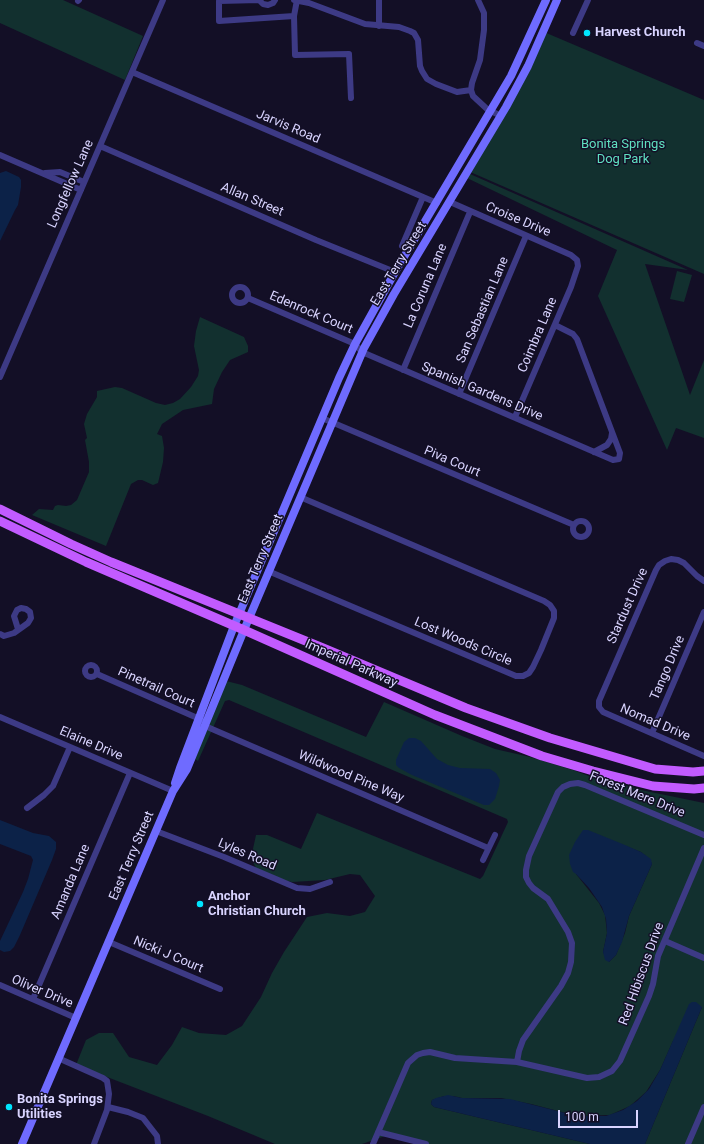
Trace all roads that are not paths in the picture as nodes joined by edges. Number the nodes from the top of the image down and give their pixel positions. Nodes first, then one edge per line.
1 (163, 0) edge
2 (259, 0) edge
3 (275, 0) edge
4 (296, 0) edge
5 (379, 0) edge
6 (478, 0) edge
7 (546, 0) edge
8 (557, 0) edge
9 (588, 0) edge
10 (294, 16) junction
11 (379, 26) junction
12 (573, 33) dead end
13 (697, 44) dead end
14 (704, 46) edge
15 (132, 72) junction
16 (471, 90) junction
17 (351, 98) dead end
18 (491, 111) junction
19 (501, 116) junction
20 (100, 146) junction
21 (0, 155) edge
22 (44, 173) junction
23 (84, 182) junction
24 (81, 190) junction
25 (423, 197) junction
26 (450, 202) junction
27 (437, 203) junction
28 (470, 212) junction
29 (526, 236) junction
30 (402, 246) dead end
31 (577, 260) joint
32 (395, 272) junction
33 (248, 298) dead end
34 (555, 325) junction
35 (355, 344) junction
36 (362, 352) junction
37 (403, 370) junction
38 (0, 377) edge
39 (459, 394) junction
40 (515, 417) junction
41 (322, 418) junction
42 (332, 422) junction
43 (612, 433) junction
44 (314, 438) junction
45 (594, 452) junction
46 (300, 498) junction
47 (0, 509) edge
48 (0, 521) edge
49 (574, 525) dead end
50 (268, 571) junction
51 (704, 581) edge
52 (704, 612) edge
53 (239, 614) junction
54 (249, 618) junction
55 (234, 626) junction
56 (18, 630) dead end
57 (244, 630) junction
58 (0, 634) edge
59 (97, 674) dead end
60 (599, 707) joint
61 (0, 717) edge
62 (203, 722) junction
63 (652, 733) junction
64 (70, 747) junction
65 (704, 756) edge
66 (704, 771) edge
67 (130, 773) junction
68 (704, 788) edge
69 (173, 791) junction
70 (27, 808) dead end
71 (156, 831) junction
72 (495, 835) dead end
73 (704, 835) edge
74 (488, 848) junction
75 (704, 848) edge
76 (484, 860) dead end
77 (330, 882) dead end
78 (665, 941) junction
79 (109, 942) junction
80 (704, 958) edge
81 (0, 985) edge
82 (220, 989) dead end
83 (33, 999) junction
84 (76, 1018) junction
85 (58, 1058) junction
86 (517, 1062) junction
87 (108, 1107) junction
88 (704, 1107) edge
89 (378, 1132) junction
90 (22, 1144) edge
91 (94, 1144) edge
92 (158, 1144) edge
93 (373, 1144) edge
94 (426, 1144) edge
95 (688, 1144) edge

1 - 15 street, Longfellow Lane
2 - 3 street
2 - 10 street
4 - 10 street
4 - 11 street
5 - 11 street
6 - 16 street
7 - 18 street
8 - 19 street, East Terry Street
9 - 12 street
10 - 17 street
11 - 16 street
13 - 14 street
15 - 20 street, Longfellow Lane
15 - 25 street, Jarvis Road
16 - 18 street
18 - 19 street
18 - 27 street
19 - 26 street, East Terry Street
20 - 23 street, Longfellow Lane
20 - 32 street, Allan Street
21 - 22 street
22 - 23 street
22 - 24 street
23 - 24 street, Longfellow Lane
24 - 38 street, Longfellow Lane
25 - 27 street, Jarvis Road
25 - 30 street
26 - 28 street, Croise Drive
26 - 36 street, East Terry Street
27 - 32 street
28 - 29 street, Croise Drive
28 - 37 street, La Coruna Lane
29 - 31 street, Croise Drive
29 - 39 street, San Sebastian Lane
31 - 34 street, Coimbra Lane
32 - 35 street
33 - 35 street, Edenrock Court
34 - 40 street, Coimbra Lane
34 - 43 street, Spanish Gardens Drive
35 - 36 street, Edenrock Court
35 - 41 street
36 - 37 street, Spanish Gardens Drive
36 - 42 street, East Terry Street
37 - 39 street, Spanish Gardens Drive
39 - 40 street, Spanish Gardens Drive
40 - 45 street, Spanish Gardens Drive
41 - 42 street, Piva Court
41 - 44 street
42 - 46 street, East Terry Street
42 - 49 street, Piva Court
43 - 45 street
43 - 45 street, Spanish Gardens Drive
44 - 46 street
44 - 53 street
46 - 50 street, East Terry Street
46 - 50 street, Lost Woods Circle
47 - 53 main road, Imperial Parkway
48 - 55 main road, Imperial Parkway
50 - 54 street, East Terry Street
51 - 60 street, Stardust Drive
52 - 63 street, Tango Drive
53 - 54 main road, Imperial Parkway
53 - 55 street
54 - 57 street, East Terry Street
54 - 66 main road, Imperial Parkway
55 - 57 main road, Imperial Parkway
55 - 62 street
56 - 58 street
57 - 62 street, East Terry Street
57 - 68 main road, Imperial Parkway
59 - 62 street, Pinetrail Court
60 - 63 street, Nomad Drive
61 - 64 street, Elaine Drive
62 - 69 street, East Terry Street
62 - 74 street, Wildwood Pine Way
63 - 65 street, Nomad Drive
64 - 67 street, Elaine Drive
64 - 70 street
67 - 69 street, Elaine Drive
67 - 83 street, Amanda Lane
69 - 71 street, East Terry Street
71 - 77 street, Lyles Road
71 - 79 street, East Terry Street
72 - 74 street
73 - 86 street, Forest Mere Drive
74 - 76 street
75 - 78 street, Red Hibiscus Drive
78 - 80 street
78 - 86 street, Red Hibiscus Drive
79 - 82 street, Nicki J Court
79 - 84 street, East Terry Street
81 - 83 street, Oliver Drive
83 - 84 street, Oliver Drive
84 - 85 street, East Terry Street
85 - 87 street
85 - 90 street, East Terry Street
86 - 89 street, Red Hibiscus Drive
87 - 91 street
87 - 92 street
88 - 95 street
89 - 93 street, Red Hibiscus Drive
89 - 94 street

